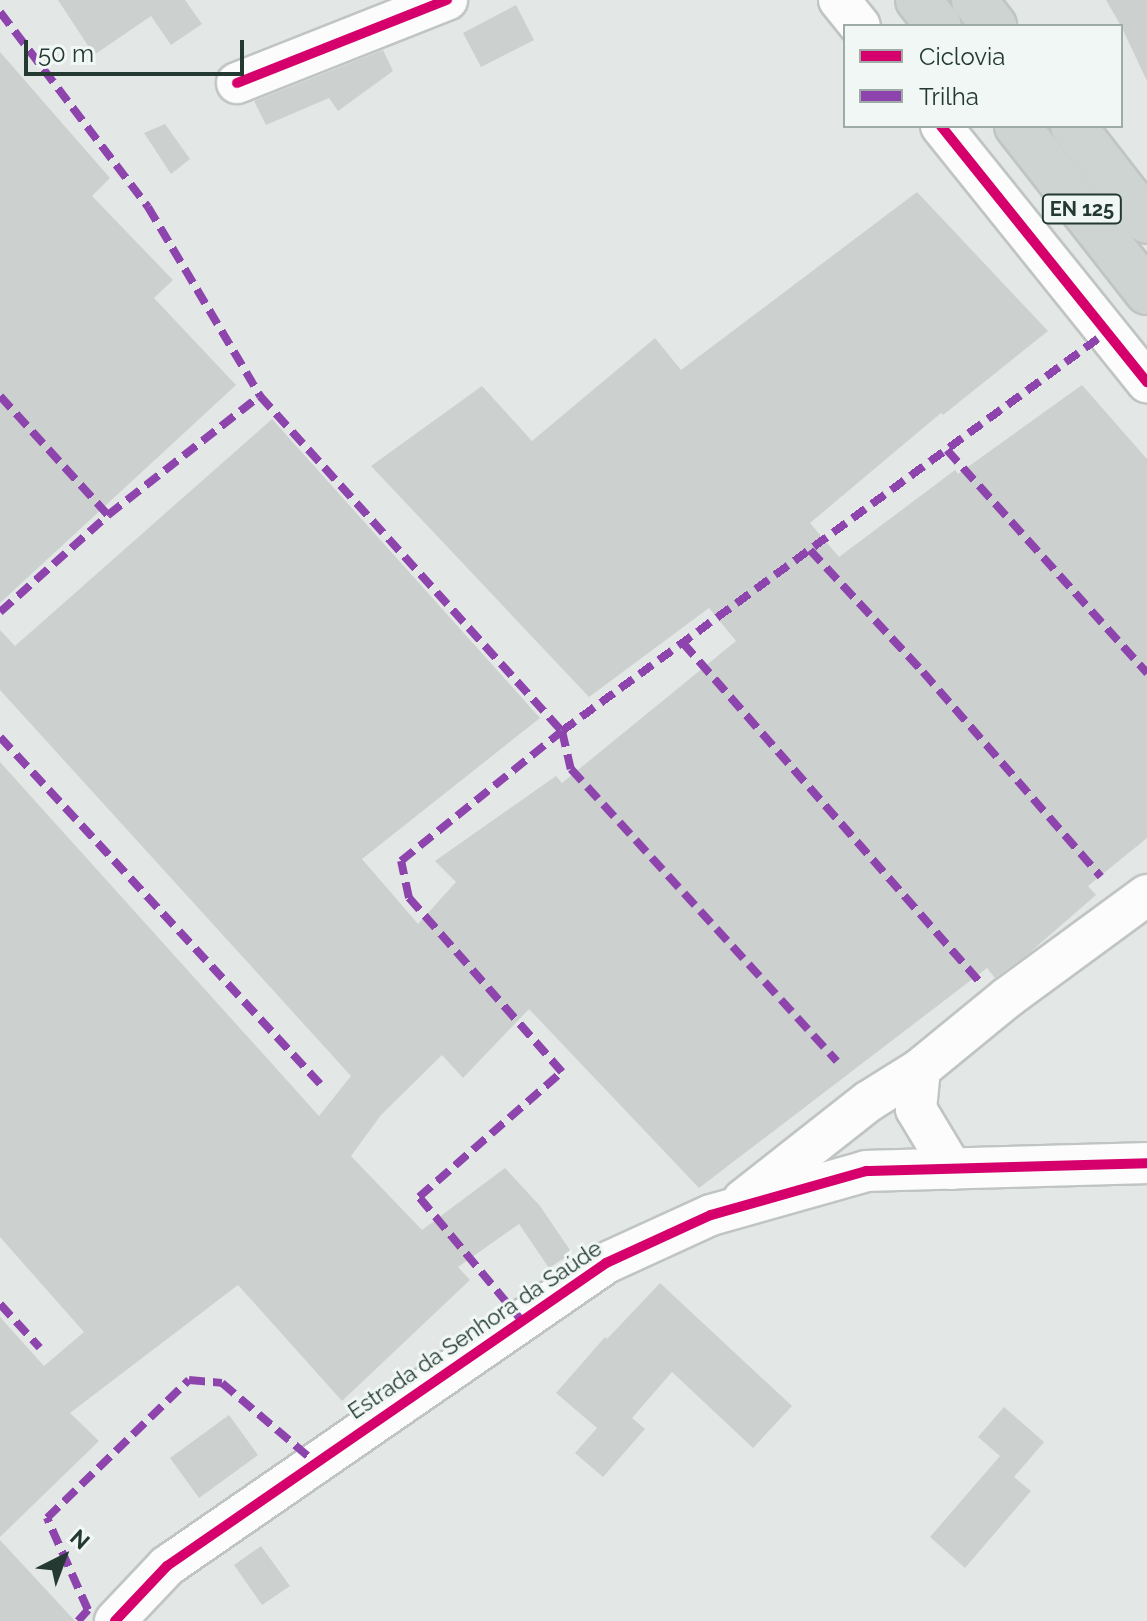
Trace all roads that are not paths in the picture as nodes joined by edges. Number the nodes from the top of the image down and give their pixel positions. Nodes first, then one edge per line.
1 (447, 0) edge
2 (839, 0) edge
3 (918, 0) edge
4 (974, 0) edge
5 (858, 24) edge
6 (937, 24) edge
7 (992, 24) edge
8 (237, 83) dead end
9 (943, 128) edge
10 (1019, 128) edge
11 (1075, 128) edge
12 (1147, 221) edge
13 (1147, 292) edge
14 (1147, 382) edge
15 (1147, 895) edge
16 (920, 1069) junction
17 (1147, 1163) edge
18 (952, 1169) junction
19 (732, 1209) junction
20 (115, 1621) edge

1 - 8 street
2 - 5 street
3 - 6 main road
4 - 7 main road
9 - 14 street
10 - 13 main road, EN 125
11 - 12 main road, EN 125
15 - 16 street
16 - 18 street
16 - 19 street
17 - 18 street, Estrada da Senhora da Saúde
18 - 19 street, Estrada da Senhora da Saúde
19 - 20 street, Estrada da Senhora da Saúde

